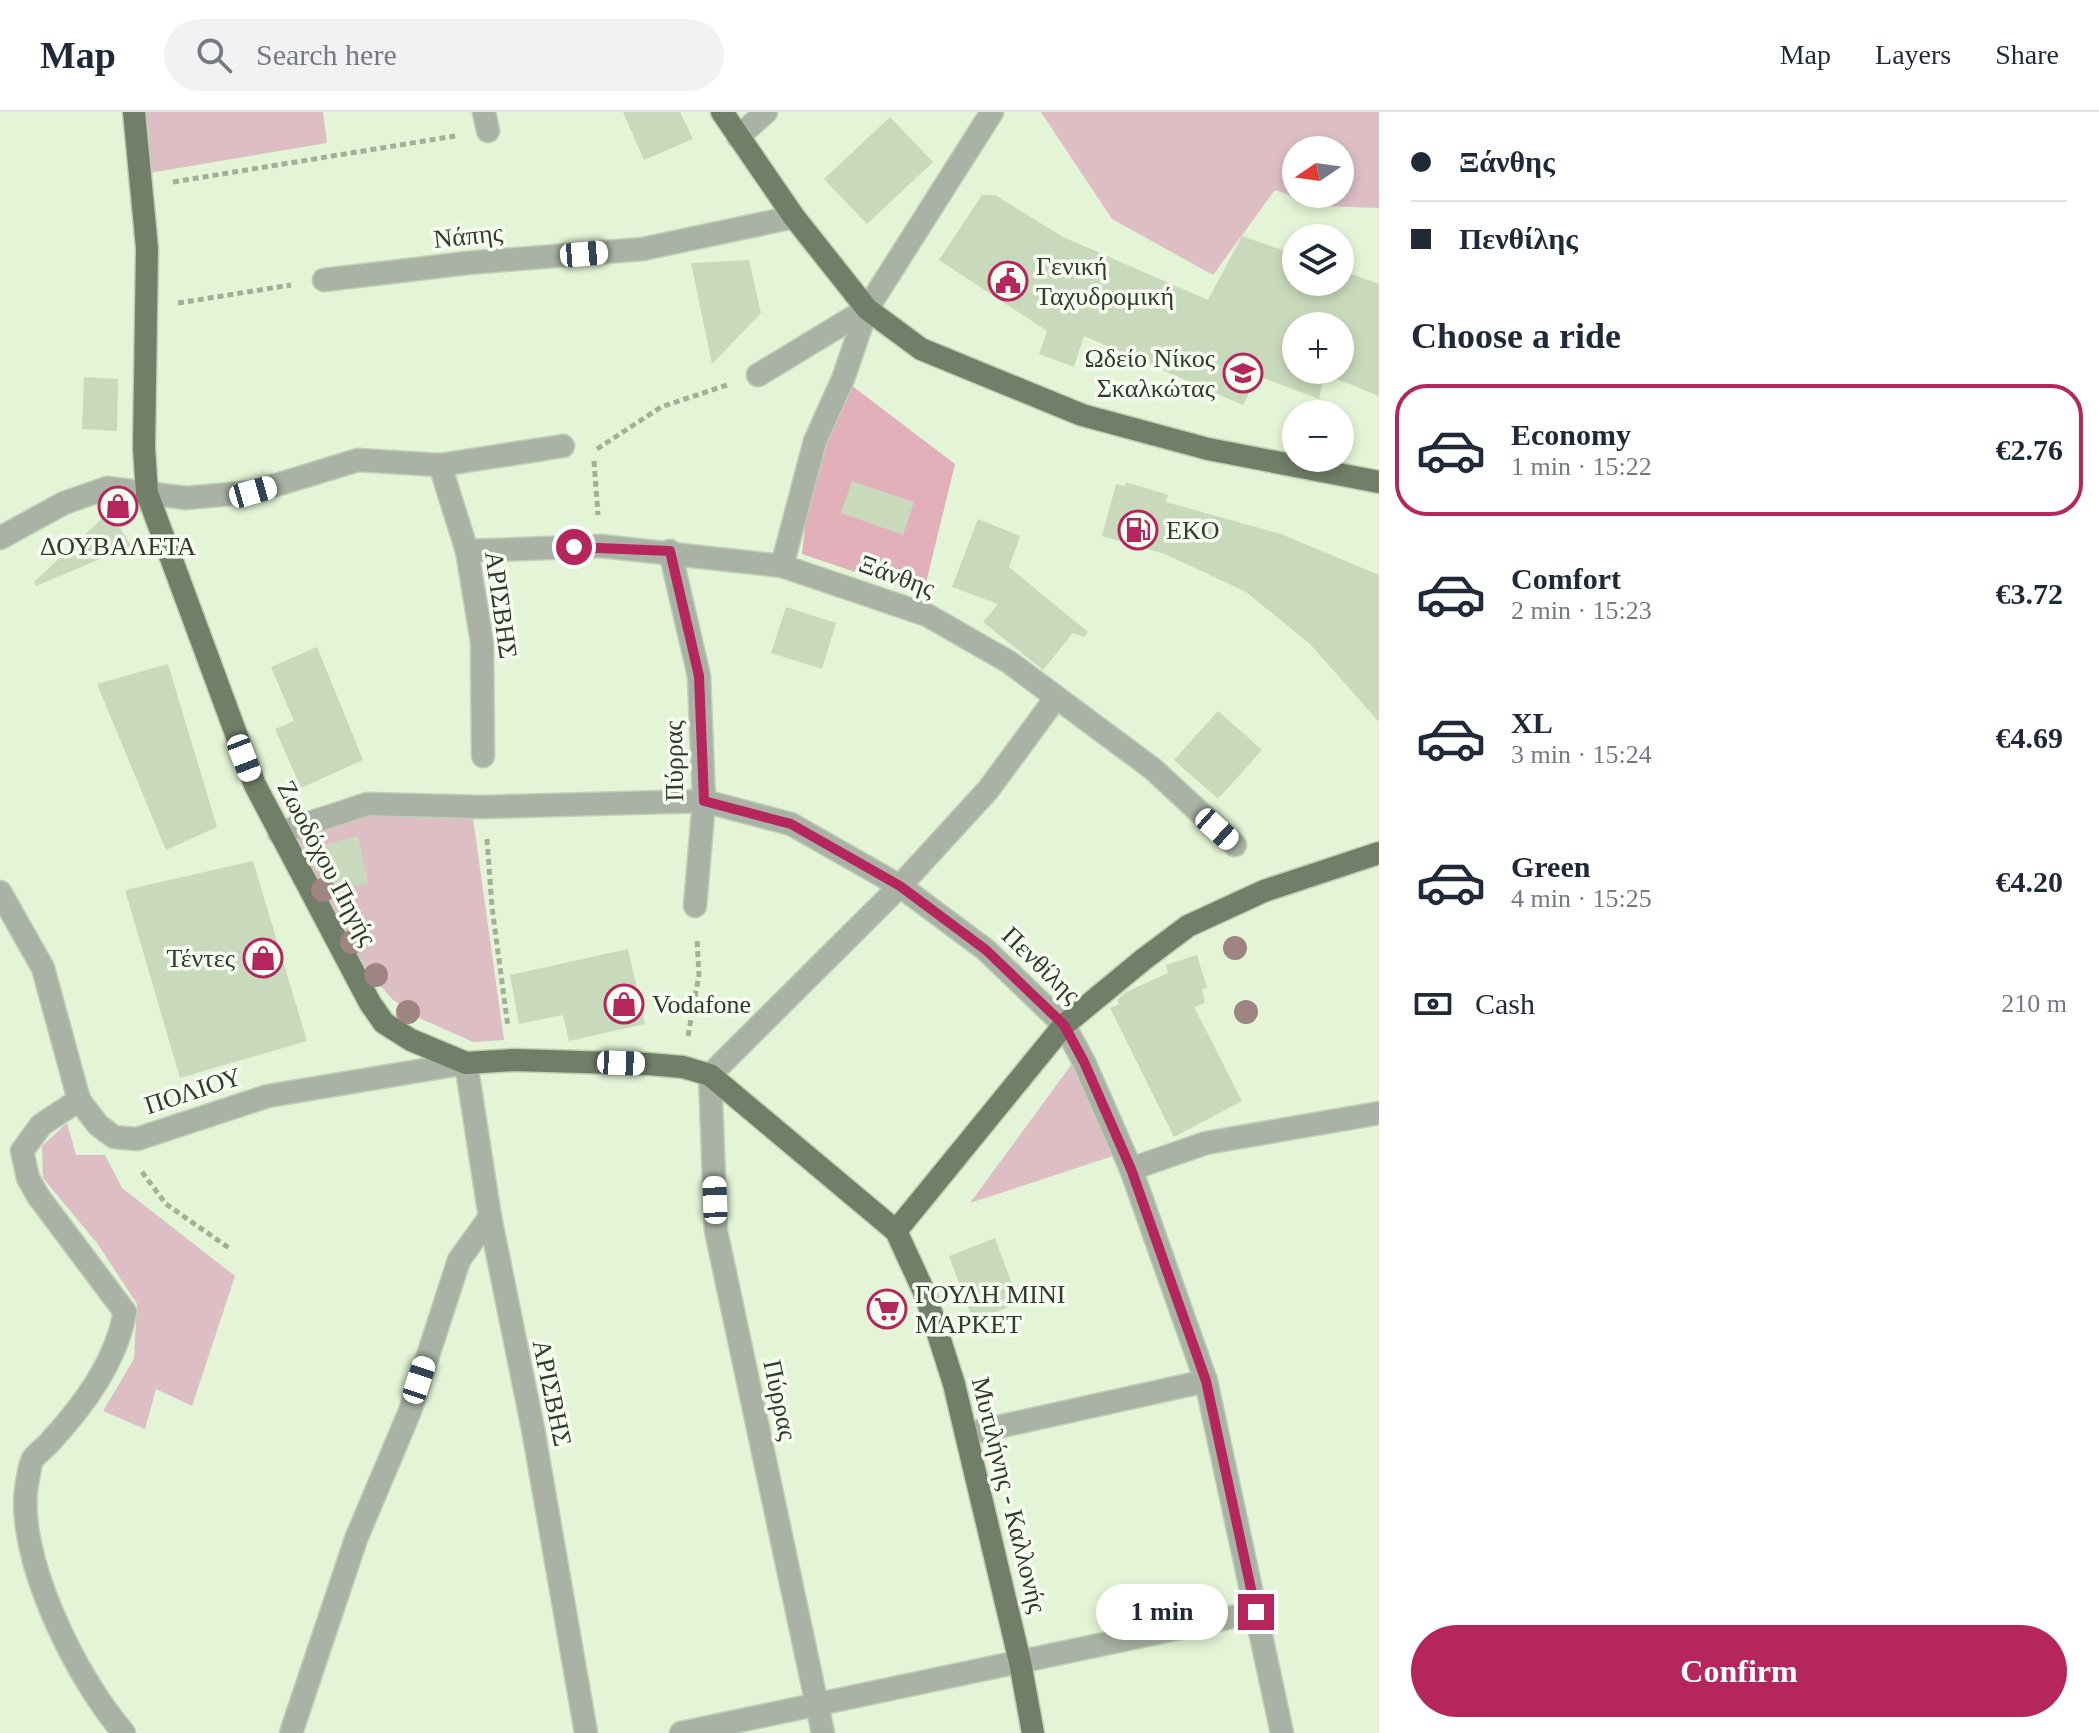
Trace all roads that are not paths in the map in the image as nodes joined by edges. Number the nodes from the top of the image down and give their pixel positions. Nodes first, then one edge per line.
1 (134, 112) edge
2 (722, 112) edge
3 (766, 112) edge
4 (992, 112) edge
5 (738, 137) junction
6 (794, 217) junction
7 (324, 280) road end
8 (867, 309) junction
9 (758, 375) road end
10 (563, 446) dead end
11 (440, 465) junction
12 (1379, 482) edge
13 (147, 493) junction
14 (0, 538) edge
15 (467, 551) junction
16 (670, 551) junction
17 (782, 566) junction
18 (1055, 699) junction
19 (483, 756) dead end
20 (704, 801) junction
21 (279, 833) junction
22 (1235, 845) dead end
23 (1379, 853) edge
24 (900, 886) junction
25 (0, 892) edge
26 (695, 906) road end
27 (1064, 1025) junction
28 (466, 1063) junction
29 (710, 1075) junction
30 (79, 1100) junction
31 (1379, 1113) edge
32 (1131, 1169) junction
33 (490, 1217) junction
34 (896, 1231) junction
35 (1206, 1381) junction
36 (966, 1434) junction
37 (1256, 1612) junction
38 (1020, 1662) junction
39 (817, 1702) junction
40 (124, 1733) edge
41 (291, 1733) edge
42 (586, 1733) edge
43 (681, 1733) edge
44 (823, 1733) edge
45 (1033, 1733) edge
46 (1282, 1733) edge

1 - 13 main road, Ζωοδόχου Πηγής
2 - 5 main road
3 - 5 street
4 - 8 street
5 - 6 main road
6 - 7 street, Νάπης
6 - 8 main road
8 - 9 street
8 - 12 main road
8 - 17 street
10 - 11 street
11 - 13 street
11 - 15 street, ΑΡΙΣΒΗΣ
13 - 14 street
13 - 21 main road, Ζωοδόχου Πηγής
15 - 16 street, Ξάνθης
15 - 19 street, ΑΡΙΣΒΗΣ
16 - 17 street, Ξάνθης
16 - 20 street, Πύρρας
17 - 18 street, Ξάνθης
18 - 22 street, Ξάνθης
18 - 24 street
20 - 21 street, Πενθίλης
20 - 24 street, Πενθίλης
20 - 26 street, Πύρρας
21 - 28 main road, Ζωοδόχου Πηγής
23 - 27 main road
24 - 27 street, Πενθίλης
24 - 29 street
25 - 30 street
27 - 32 street, Πενθίλης
27 - 34 main road
28 - 29 main road, Ζωοδόχου Πηγής
28 - 30 street, ΠΟΛΙΟΥ
28 - 33 street, ΑΡΙΣΒΗΣ
29 - 34 main road, Ζωοδόχου Πηγής
29 - 39 street, Πύρρας
30 - 40 street
31 - 32 street
32 - 35 street, Πενθίλης
33 - 41 street
33 - 42 street, ΑΡΙΣΒΗΣ
34 - 36 main road, Μυτιλήνης - Καλλονής
35 - 36 street
35 - 37 street, Πενθίλης
36 - 38 main road, Μυτιλήνης - Καλλονής
37 - 38 street
37 - 46 street, Πενθίλης
38 - 39 street
38 - 45 main road, Μυτιλήνης - Καλλονής
39 - 43 street
39 - 44 street, Πύρρας

